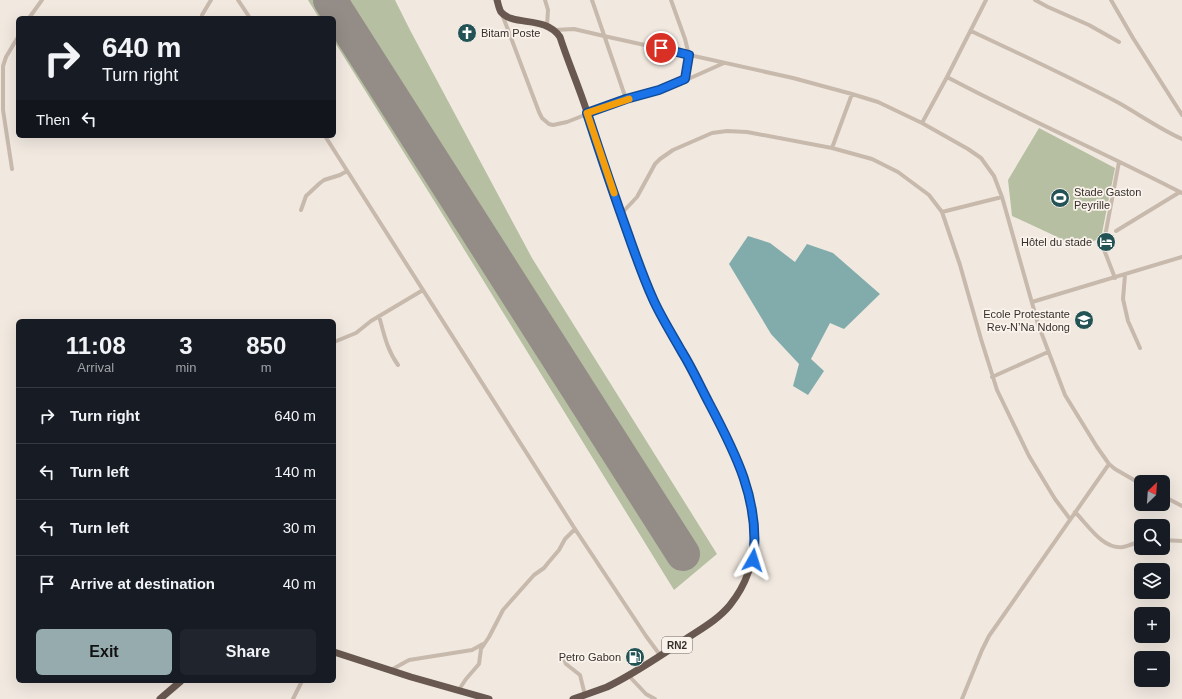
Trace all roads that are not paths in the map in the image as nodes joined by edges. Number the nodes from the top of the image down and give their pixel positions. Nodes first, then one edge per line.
1 (42, 0) edge
2 (211, 0) edge
3 (238, 0) edge
4 (497, 0) edge
5 (545, 0) edge
6 (592, 0) edge
7 (671, 0) edge
8 (986, 0) edge
9 (1035, 0) edge
10 (1111, 0) edge
11 (501, 12) junction
12 (202, 15) dead end
13 (30, 16) edge
14 (249, 16) edge
15 (546, 26) junction
16 (554, 30) junction
17 (971, 31) junction
18 (604, 36) junction
19 (16, 40) edge
20 (1119, 42) dead end
21 (689, 55) junction
22 (724, 63) junction
23 (947, 78) junction
24 (685, 79) junction
25 (852, 94) junction
26 (626, 99) junction
27 (587, 113) junction
28 (1182, 115) edge
29 (922, 124) junction
30 (326, 138) edge
31 (1182, 140) edge
32 (832, 148) junction
33 (1119, 162) junction
34 (12, 169) dead end
35 (347, 171) junction
36 (1181, 193) edge
37 (1002, 197) junction
38 (301, 210) dead end
39 (942, 212) junction
40 (621, 214) junction
41 (1116, 230) dead end
42 (1182, 257) edge
43 (1125, 275) junction
44 (1115, 278) junction
45 (423, 290) junction
46 (1032, 302) junction
47 (379, 316) junction
48 (336, 341) edge
49 (1140, 348) dead end
50 (1048, 352) junction
51 (398, 365) dead end
52 (992, 377) junction
53 (1109, 464) junction
54 (1134, 480) edge
55 (1170, 500) edge
56 (1182, 506) edge
57 (1075, 512) junction
58 (1070, 519) junction
59 (575, 529) junction
60 (1170, 540) edge
61 (1182, 541) edge
62 (1134, 543) edge
63 (484, 643) junction
64 (336, 653) edge
65 (660, 655) junction
66 (563, 656) dead end
67 (390, 671) junction
68 (628, 676) junction
69 (179, 683) edge
70 (301, 683) edge
71 (458, 690) junction
72 (584, 695) junction
73 (160, 699) edge
74 (293, 699) edge
75 (489, 699) edge
76 (573, 699) edge
77 (655, 699) edge
78 (962, 699) edge

1 - 13 street
2 - 12 street
3 - 14 street
4 - 11 highway
5 - 15 street
6 - 18 street
7 - 21 street
8 - 17 street
9 - 20 street
10 - 28 street
11 - 15 highway
11 - 27 street
15 - 16 highway
16 - 18 street
16 - 27 highway, RN2
17 - 23 street
17 - 31 street
18 - 21 street
18 - 26 street
19 - 34 street
21 - 22 street
21 - 24 street
22 - 24 street
22 - 25 street
23 - 29 street
23 - 33 street
24 - 26 street
25 - 29 street
25 - 32 street
26 - 27 street
27 - 40 highway, RN2
29 - 37 street
30 - 35 street
32 - 39 street
32 - 40 street
33 - 36 street
33 - 44 street
35 - 38 street
35 - 45 street
36 - 41 street
37 - 39 street
37 - 46 street
39 - 52 street
40 - 65 highway, RN2
42 - 43 street
43 - 44 street
43 - 49 street
44 - 46 street
45 - 47 street
45 - 59 street
46 - 50 street
47 - 48 street
47 - 51 street
50 - 52 street
50 - 53 street
52 - 58 street
53 - 54 street
53 - 57 street
55 - 56 street
57 - 58 street
57 - 62 street
58 - 78 street
59 - 63 street
59 - 65 street
60 - 61 street
63 - 67 street
63 - 71 street
64 - 67 highway
65 - 68 highway, RN2
66 - 72 street
67 - 71 highway
68 - 72 highway, RN2
68 - 77 street
69 - 73 highway
70 - 74 street
71 - 75 highway
72 - 76 highway, RN2

